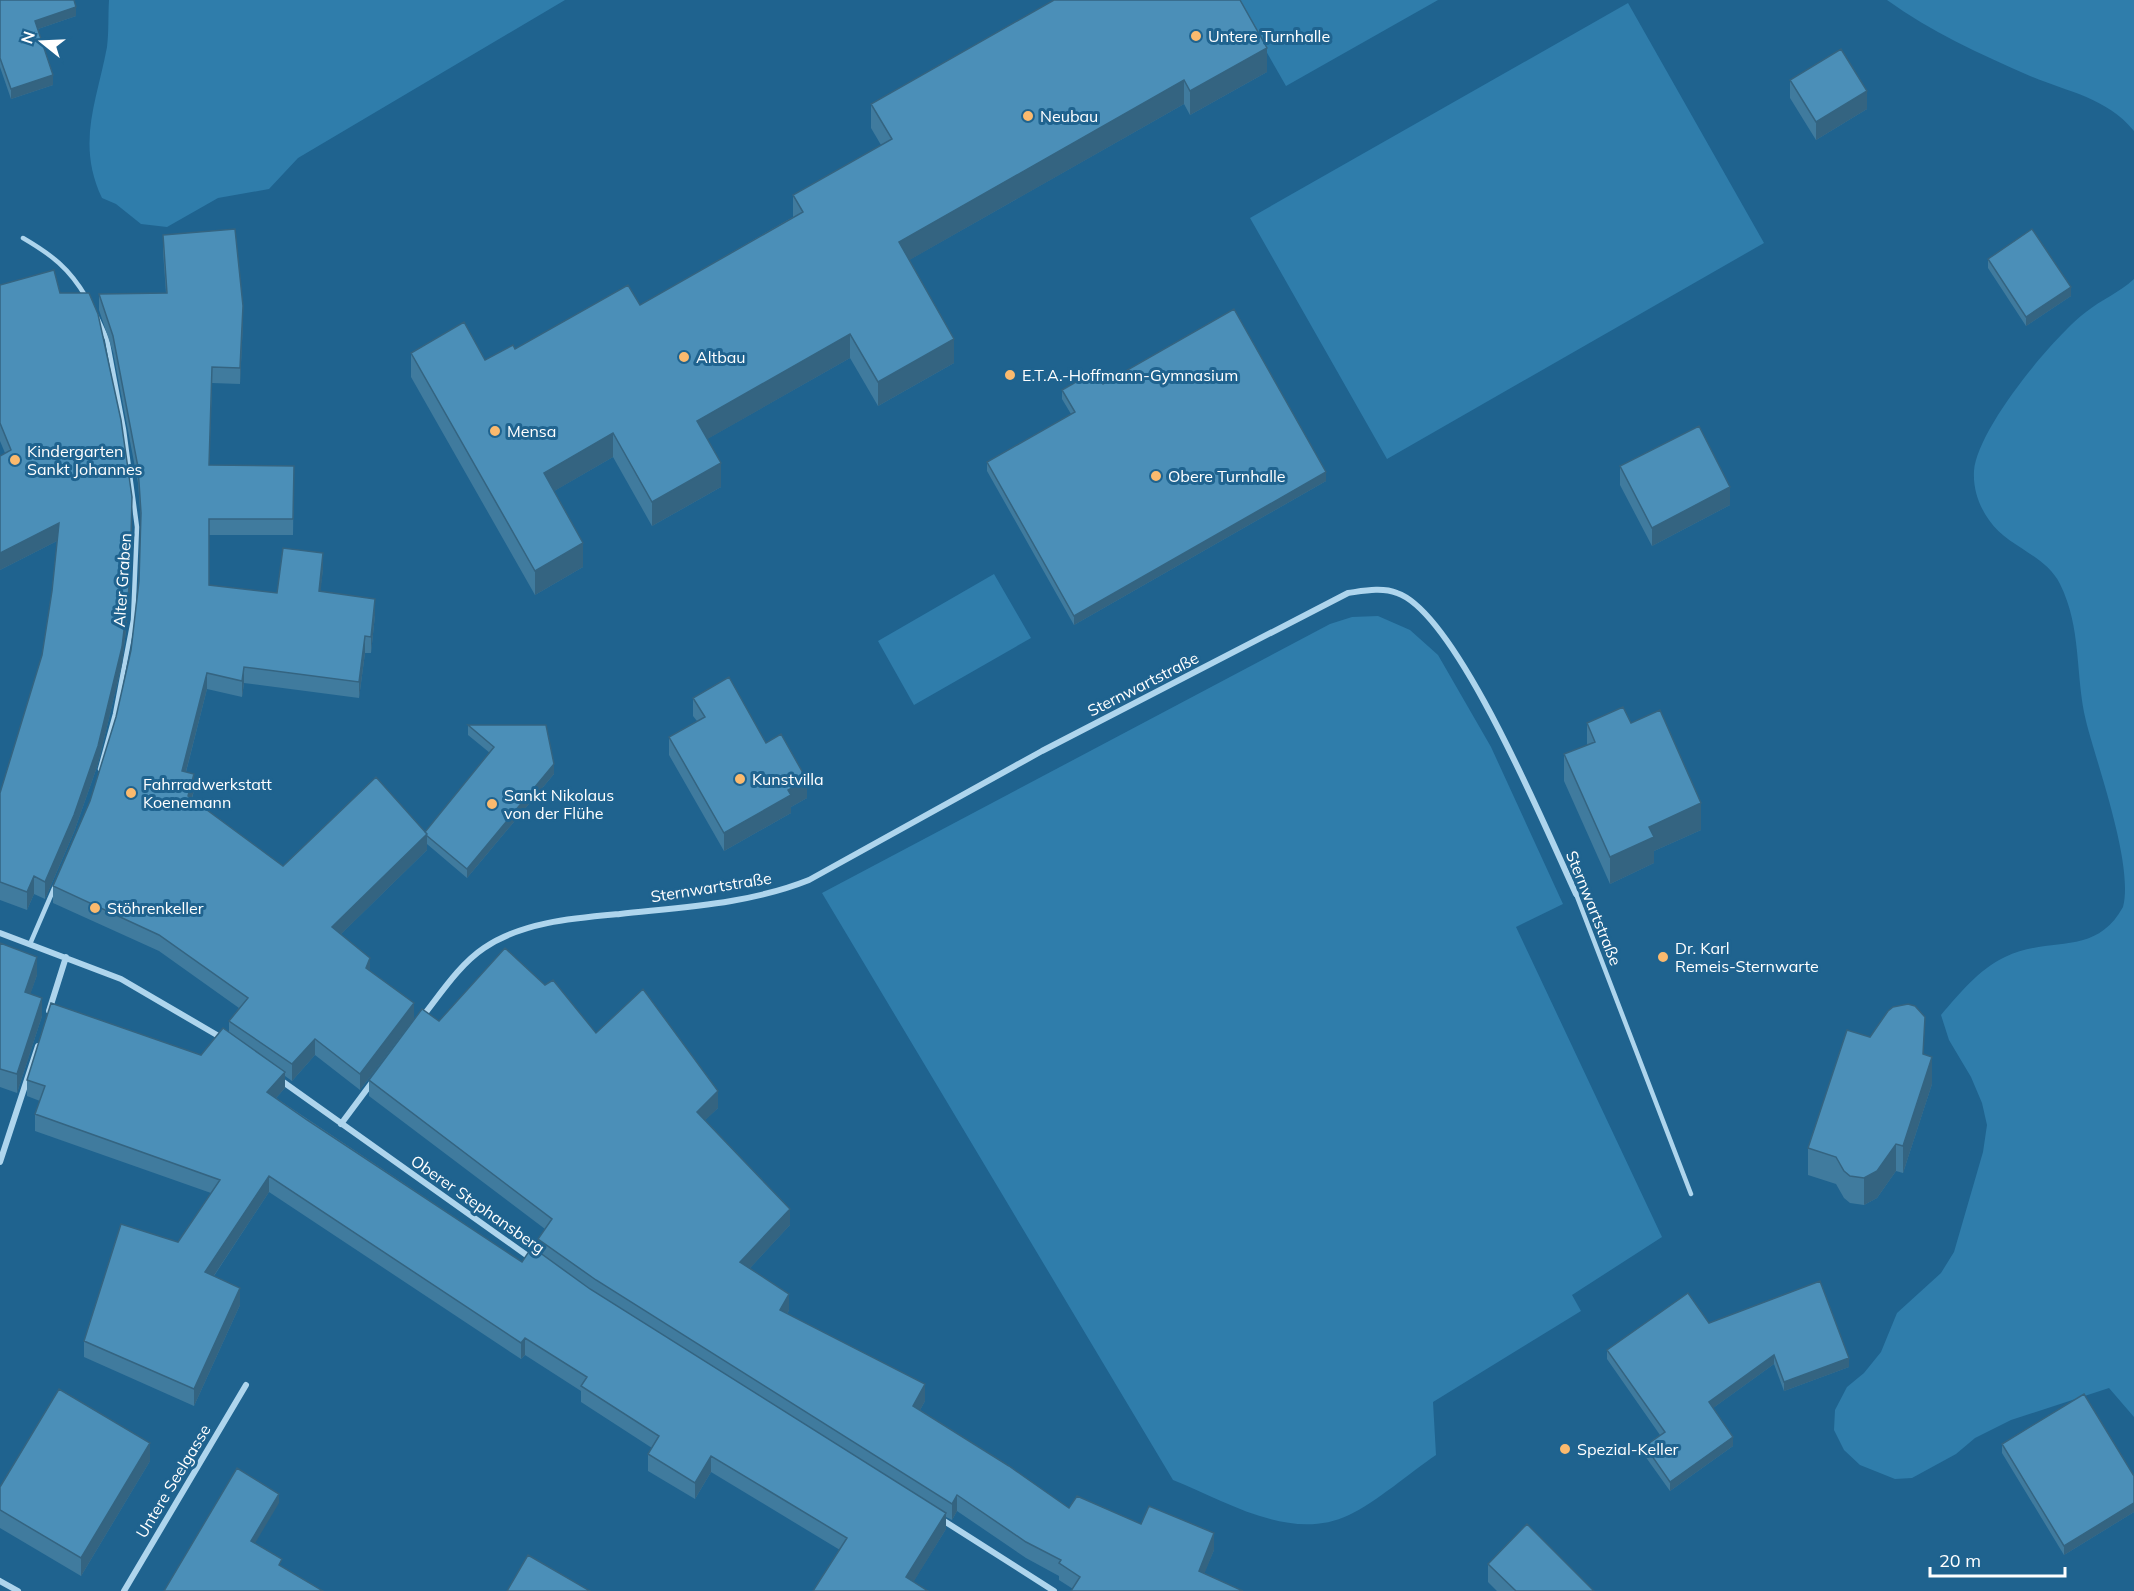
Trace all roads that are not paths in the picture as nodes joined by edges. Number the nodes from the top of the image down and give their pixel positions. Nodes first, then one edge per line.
1 (23, 238) dead end
2 (99, 771) edge
3 (59, 878) edge
4 (1576, 894) joint
5 (0, 933) edge
6 (30, 944) junction
7 (66, 957) junction
8 (47, 1016) edge
9 (420, 1020) edge
10 (40, 1037) edge
11 (233, 1045) edge
12 (268, 1071) edge
13 (377, 1076) edge
14 (341, 1124) junction
15 (0, 1162) edge
16 (1691, 1194) dead end
17 (535, 1261) edge
18 (246, 1385) dead end
19 (935, 1515) edge
20 (0, 1581) edge
21 (18, 1591) edge
22 (124, 1591) edge
23 (1054, 1591) edge

1 - 2 lane, Alter Graben
3 - 6 lane
4 - 9 street, Sternwartstraße
4 - 16 lane, Sternwartstraße
5 - 6 street
6 - 7 street
7 - 8 street
7 - 11 street
10 - 15 street
12 - 14 street, Oberer Stephansberg
13 - 14 street
14 - 17 street, Oberer Stephansberg
18 - 22 street, Untere Seelgasse
19 - 23 street
20 - 21 street

